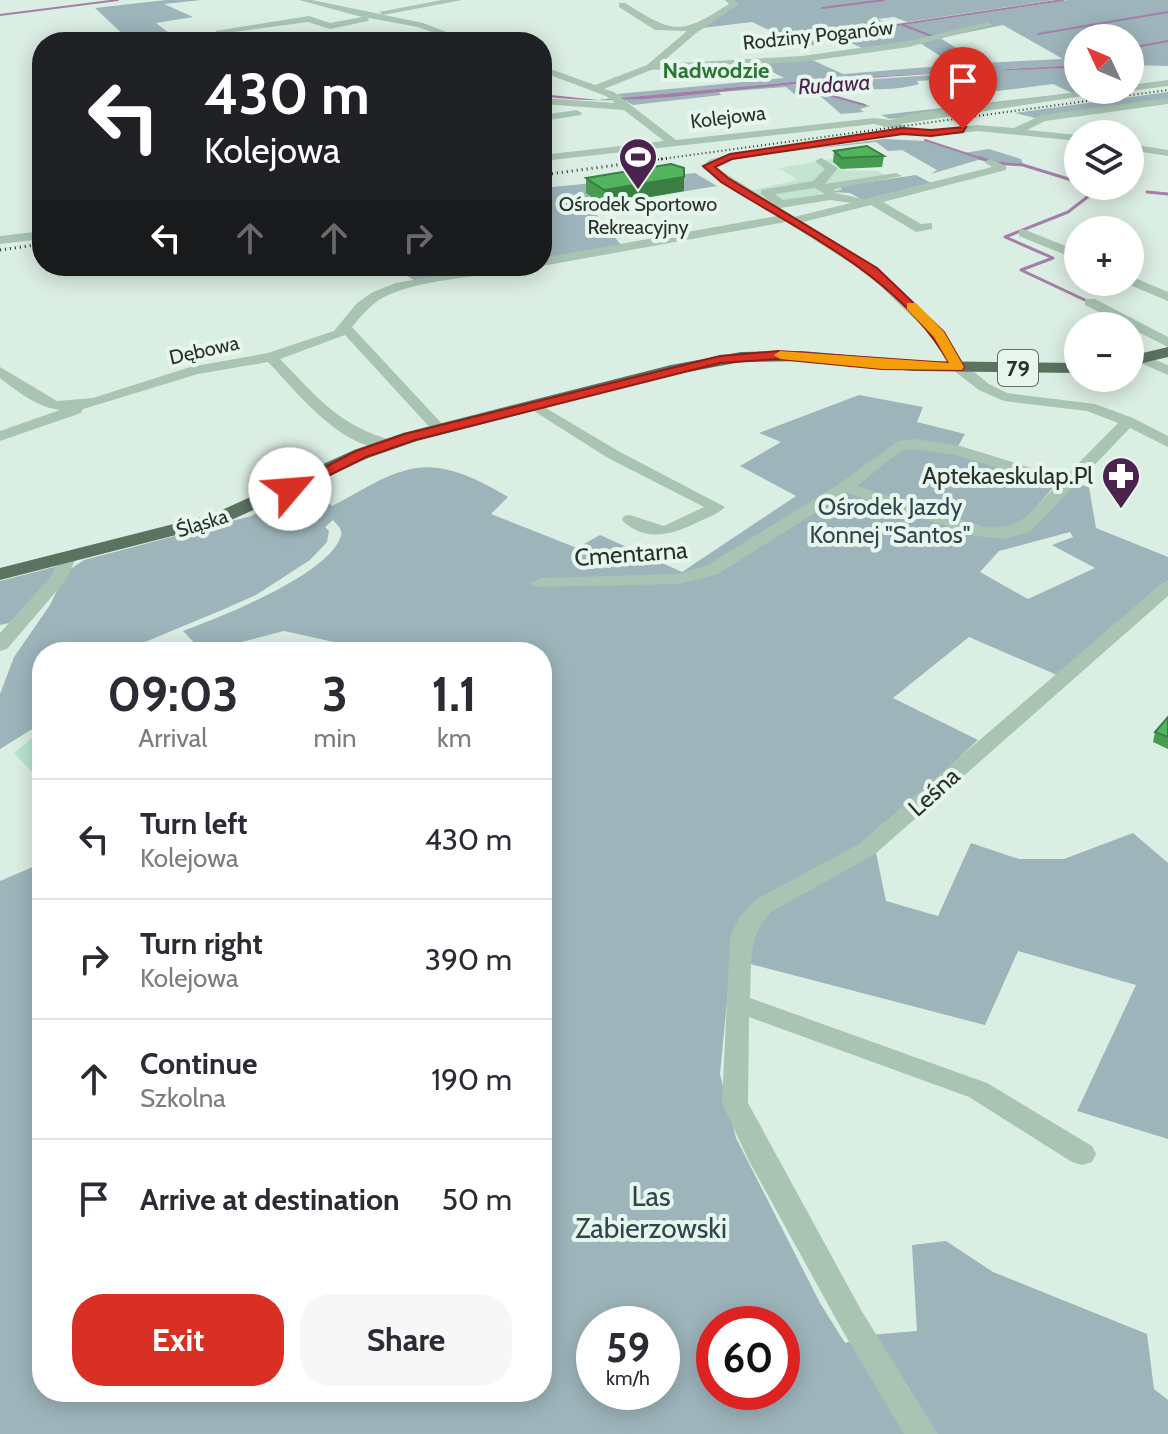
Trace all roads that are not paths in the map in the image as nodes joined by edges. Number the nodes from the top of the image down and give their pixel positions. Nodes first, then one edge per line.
1 (303, 0) edge
2 (458, 0) edge
3 (732, 2) edge
4 (622, 5) dead end
5 (376, 16) junction
6 (988, 25) dead end
7 (697, 29) junction
8 (220, 31) dead end
9 (442, 32) edge
10 (650, 67) junction
11 (554, 73) edge
12 (1168, 83) edge
13 (1144, 86) edge
14 (597, 88) junction
15 (1064, 97) edge
16 (1168, 101) edge
17 (552, 102) edge
18 (621, 106) junction
19 (552, 116) edge
20 (893, 123) junction
21 (1018, 130) junction
22 (903, 131) junction
23 (1064, 136) edge
24 (673, 143) junction
25 (1144, 149) edge
26 (1168, 153) edge
27 (552, 154) edge
28 (552, 156) edge
29 (555, 156) junction
30 (821, 161) dead end
31 (990, 162) dead end
32 (896, 176) dead end
33 (824, 189) junction
34 (782, 198) junction
35 (870, 203) junction
36 (790, 219) junction
37 (928, 226) dead end
38 (1023, 233) dead end
39 (32, 236) edge
40 (0, 240) edge
41 (1064, 250) edge
42 (552, 260) edge
43 (458, 276) edge
44 (1144, 286) edge
45 (1168, 297) edge
46 (1090, 302) dead end
47 (346, 328) junction
48 (1168, 343) edge
49 (1168, 352) edge
50 (271, 357) junction
51 (1144, 358) edge
52 (1144, 363) edge
53 (958, 367) junction
54 (1064, 368) edge
55 (0, 371) edge
56 (1168, 371) edge
57 (96, 402) junction
58 (534, 405) junction
59 (67, 407) junction
60 (53, 418) junction
61 (1128, 421) junction
62 (439, 429) junction
63 (0, 436) edge
64 (1168, 442) edge
65 (388, 444) junction
66 (1067, 484) junction
67 (845, 487) junction
68 (630, 520) dead end
69 (67, 558) junction
70 (0, 574) edge
71 (540, 583) dead end
72 (1168, 587) edge
73 (0, 645) edge
74 (737, 1003) junction
75 (1082, 1154) dead end
76 (922, 1434) edge

1 - 5 street
2 - 5 street
3 - 7 street, Rodziny Poganów
4 - 7 street
5 - 8 street
5 - 9 street
6 - 10 street, Rodziny Poganów
7 - 10 street, Rodziny Poganów
10 - 14 street, Rodziny Poganów
11 - 14 street
12 - 13 street
14 - 18 street
15 - 20 street, Kolejowa
16 - 21 street
17 - 18 street
18 - 19 street
18 - 24 street
20 - 22 street
20 - 24 street, Kolejowa
21 - 22 street
21 - 23 street
22 - 34 street, Kolejowa
24 - 29 street, Kolejowa
25 - 26 street
27 - 29 street
28 - 29 street, Kolejowa
30 - 33 street
31 - 35 street
32 - 33 street
33 - 34 street
34 - 35 street
34 - 36 street, Kolejowa
35 - 36 street
35 - 37 street
36 - 42 street
36 - 53 street, Kolejowa
38 - 41 street
39 - 40 street
43 - 47 street
44 - 45 street
46 - 48 street
47 - 50 street
47 - 62 street
49 - 51 main road
50 - 57 street, Dębowa
50 - 65 street, Dębowa
52 - 56 street
53 - 54 main road, 79
53 - 58 main road, Śląska / 79
53 - 61 street
55 - 59 street, Dębowa
57 - 59 street, Dębowa
57 - 60 street, Dębowa
58 - 62 main road, Śląska / 79
58 - 68 street
59 - 60 street
60 - 63 street, Dębowa
61 - 64 street
61 - 66 street
62 - 65 main road, Śląska / 79
65 - 69 main road, Śląska / 79
66 - 67 street, Cmentarna
66 - 67 street
67 - 71 street, Cmentarna
69 - 70 main road, Śląska / 79
69 - 73 street
72 - 74 street, Leśna
74 - 75 street
74 - 76 street, Leśna

